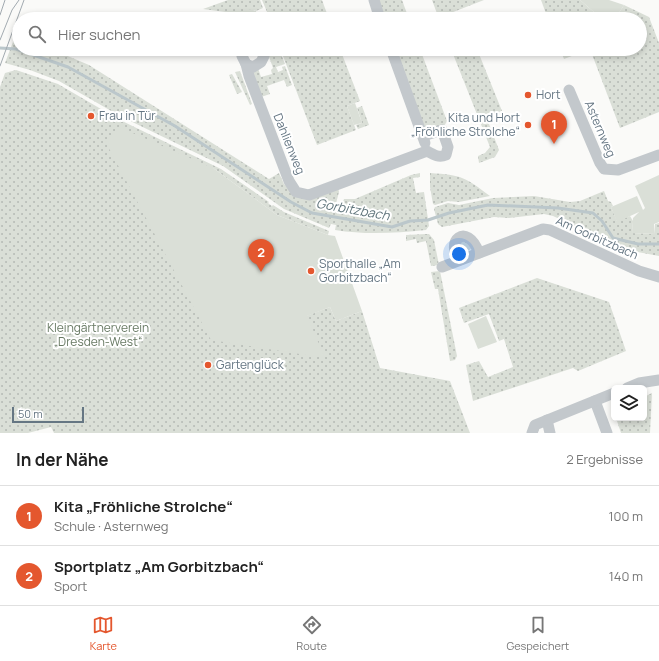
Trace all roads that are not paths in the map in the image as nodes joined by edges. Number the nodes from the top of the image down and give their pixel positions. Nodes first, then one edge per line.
1 (374, 0) edge
2 (378, 12) edge
3 (242, 56) edge
4 (264, 56) edge
5 (394, 56) edge
6 (246, 64) junction
7 (569, 90) dead end
8 (423, 136) junction
9 (427, 152) junction
10 (659, 155) edge
11 (479, 253) junction
12 (460, 260) junction
13 (442, 267) dead end
14 (659, 277) edge
15 (659, 380) edge
16 (634, 385) edge
17 (611, 394) edge
18 (595, 401) junction
19 (547, 420) junction
20 (532, 433) edge
21 (550, 433) edge
22 (607, 433) edge

1 - 2 street
3 - 6 street, Dahlienweg
4 - 6 street
5 - 8 street
6 - 9 street, Dahlienweg
7 - 10 street, Asternweg
8 - 9 street
8 - 9 street, Dahlienweg
11 - 12 street, Am Gorbitzbach
11 - 12 street
11 - 14 street, Am Gorbitzbach
12 - 13 street, Am Gorbitzbach
15 - 16 street
17 - 18 street
18 - 19 street
18 - 22 street
19 - 20 street
19 - 21 street

